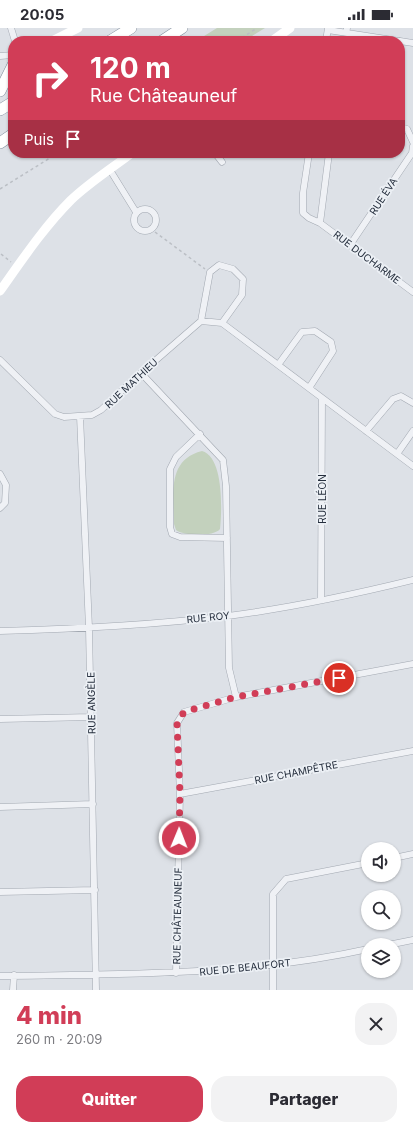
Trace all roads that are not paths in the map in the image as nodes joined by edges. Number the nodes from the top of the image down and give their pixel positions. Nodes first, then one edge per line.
1 (78, 28) edge
2 (130, 28) edge
3 (182, 28) edge
4 (290, 28) edge
5 (328, 29) edge
6 (347, 30) edge
7 (62, 36) edge
8 (118, 36) edge
9 (170, 36) edge
10 (279, 36) edge
11 (376, 36) edge
12 (8, 75) edge
13 (0, 92) edge
14 (405, 128) edge
15 (413, 142) edge
16 (413, 146) edge
17 (126, 158) edge
18 (219, 158) edge
19 (308, 158) edge
20 (328, 158) edge
21 (222, 162) dead end
22 (110, 170) junction
23 (136, 212) dead end
24 (320, 223) junction
25 (350, 245) junction
26 (0, 292) edge
27 (413, 292) edge
28 (201, 321) junction
29 (222, 323) junction
30 (0, 360) edge
31 (278, 365) junction
32 (141, 373) junction
33 (309, 388) junction
34 (322, 398) junction
35 (413, 403) edge
36 (80, 416) junction
37 (366, 431) junction
38 (413, 431) edge
39 (200, 434) junction
40 (397, 454) junction
41 (413, 466) edge
42 (0, 474) edge
43 (0, 508) edge
44 (227, 538) junction
45 (413, 580) edge
46 (322, 600) junction
47 (228, 616) junction
48 (89, 628) junction
49 (0, 631) edge
50 (413, 664) edge
51 (236, 697) junction
52 (91, 717) junction
53 (0, 719) edge
54 (413, 751) edge
55 (180, 794) junction
56 (93, 804) junction
57 (0, 807) edge
58 (413, 854) edge
59 (401, 857) edge
60 (361, 864) edge
61 (94, 890) junction
62 (0, 892) edge
63 (413, 940) edge
64 (401, 942) edge
65 (361, 950) edge
66 (273, 965) junction
67 (176, 973) junction
68 (96, 974) junction
69 (14, 975) junction
70 (0, 976) edge
71 (13, 990) edge
72 (96, 990) edge
73 (273, 990) edge

1 - 7 street
2 - 8 highway
3 - 9 highway
4 - 10 street
5 - 6 street
6 - 11 street
12 - 13 highway
14 - 15 street
16 - 25 street, RUE ÉVA
17 - 22 street
18 - 21 street
19 - 24 street, RUE DUCHARME
20 - 24 street
22 - 23 street
22 - 26 street
24 - 25 street, RUE DUCHARME
25 - 27 street, RUE DUCHARME
28 - 29 street
28 - 29 street
28 - 32 street, RUE MATHIEU
29 - 31 street
30 - 36 street, RUE MATHIEU
31 - 33 street
31 - 33 street
32 - 36 street, RUE MATHIEU
32 - 39 street
33 - 34 street
34 - 37 street
34 - 46 street, RUE LÉON
35 - 37 street
36 - 48 street, RUE ANGÈLE
37 - 40 street
38 - 40 street
39 - 44 street
39 - 44 street
40 - 41 street
42 - 43 street
44 - 47 street
45 - 46 street, RUE ROY
46 - 47 street, RUE ROY
47 - 48 street, RUE ROY
47 - 51 street
48 - 49 street, RUE ROY
48 - 52 street, RUE ANGÈLE
50 - 51 street, RUE CHÂTEAUNEUF
51 - 55 street, RUE CHÂTEAUNEUF
52 - 53 street
52 - 56 street, RUE ANGÈLE
54 - 55 street, RUE CHAMPÊTRE
55 - 67 street, RUE CHÂTEAUNEUF
56 - 57 street
56 - 61 street, RUE ANGÈLE
58 - 59 street
60 - 66 street
61 - 62 street
61 - 68 street, RUE ANGÈLE
63 - 64 street
65 - 66 street, RUE DE BEAUFORT
66 - 67 street, RUE DE BEAUFORT
66 - 73 street
67 - 68 street, RUE DE BEAUFORT
68 - 69 street, RUE DE BEAUFORT
68 - 72 street, RUE ANGÈLE
69 - 70 street, RUE DE BEAUFORT
69 - 71 street

